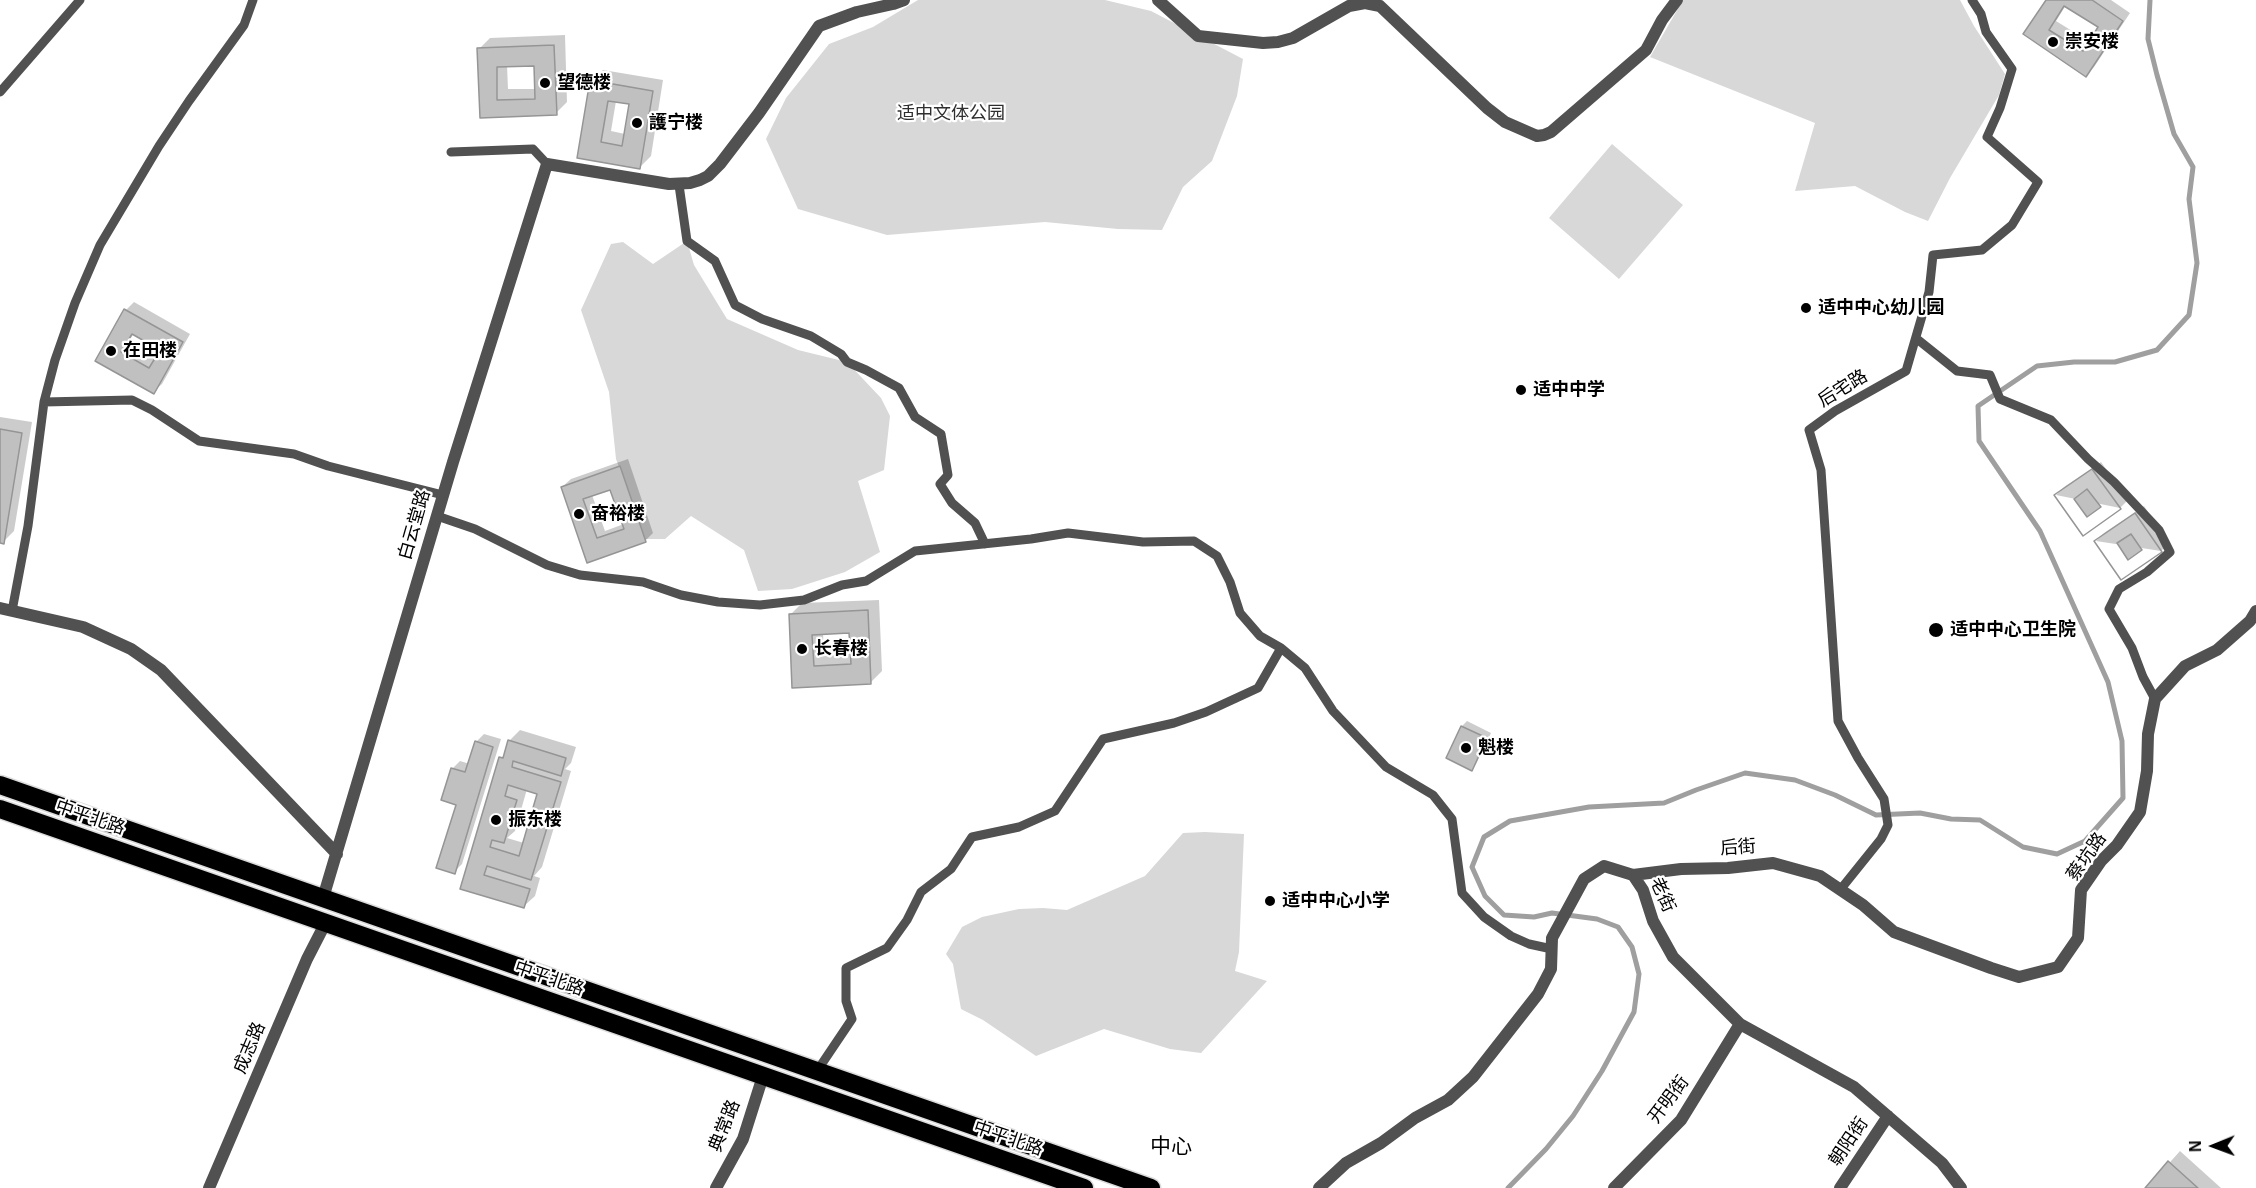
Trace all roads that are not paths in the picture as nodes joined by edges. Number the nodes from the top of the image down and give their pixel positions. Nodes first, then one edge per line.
1 (80, 0) edge
2 (254, 0) edge
3 (904, 0) edge
4 (1158, 0) edge
5 (1677, 0) edge
6 (1972, 0) edge
7 (0, 92) edge
8 (451, 152) dead end
9 (547, 164) junction
10 (679, 184) junction
11 (1917, 339) junction
12 (44, 402) junction
13 (443, 495) junction
14 (437, 516) junction
15 (985, 544) junction
16 (6, 609) edge
17 (2256, 611) edge
18 (1281, 648) junction
19 (2155, 699) junction
20 (0, 785) edge
21 (0, 808) edge
22 (337, 854) junction
23 (1633, 875) junction
24 (1840, 890) junction
25 (323, 898) junction
26 (326, 922) junction
27 (1552, 949) junction
28 (1740, 1024) junction
29 (817, 1071) junction
30 (763, 1076) junction
31 (1888, 1116) junction
32 (209, 1188) edge
33 (716, 1188) edge
34 (1084, 1188) edge
35 (1151, 1188) edge
36 (1319, 1188) edge
37 (1614, 1188) edge
38 (1840, 1188) edge
39 (1961, 1188) edge

1 - 7 lane
2 - 12 lane
3 - 10 street
4 - 5 street
6 - 11 lane, 后宅路
8 - 9 lane
9 - 10 street
9 - 13 street, 白云堂路
10 - 15 lane
11 - 19 lane
11 - 24 lane, 后宅路
12 - 13 lane
12 - 16 lane
13 - 14 street, 白云堂路
14 - 15 lane
14 - 22 street, 白云堂路
15 - 18 lane
16 - 22 street
17 - 19 street
18 - 27 lane
18 - 29 lane
19 - 24 street, 蔡坑路
20 - 25 highway
21 - 26 highway, 中平北路
22 - 25 street, 白云堂路
23 - 24 street, 后街
23 - 27 street, 老街
23 - 28 street, 老街
25 - 29 highway
26 - 30 highway, 中平北路
26 - 32 street, 成志路
27 - 36 street, 老街
28 - 31 street, 老街
28 - 37 street, 开明街
29 - 35 highway
30 - 33 street, 典常路
30 - 34 highway, 中平北路
31 - 38 street, 朝阳街
31 - 39 street, 老街

